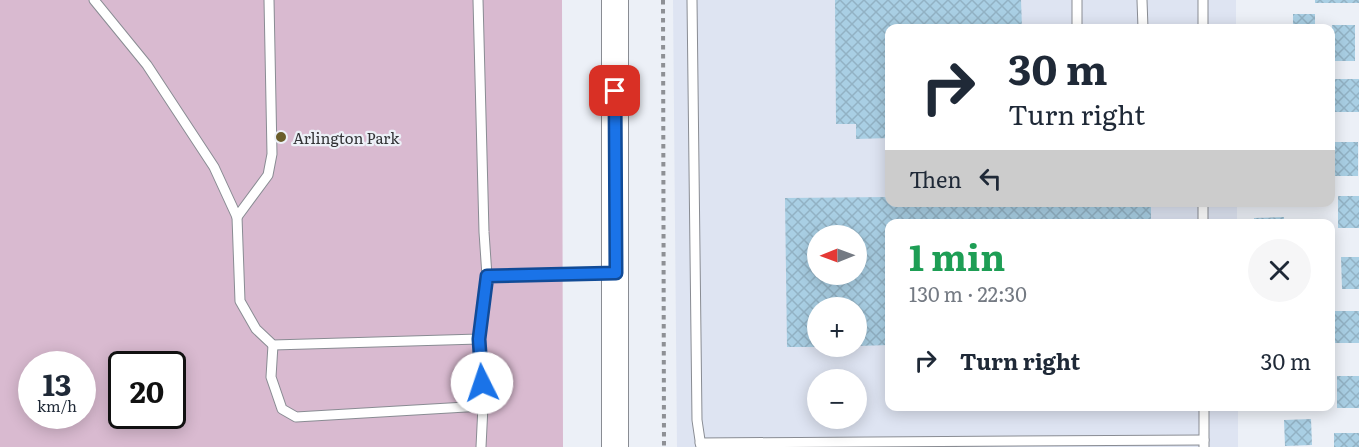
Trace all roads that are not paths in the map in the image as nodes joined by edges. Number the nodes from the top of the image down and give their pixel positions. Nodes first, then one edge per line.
1 (94, 0) edge
2 (269, 0) edge
3 (478, 0) edge
4 (615, 0) edge
5 (692, 0) edge
6 (1077, 0) edge
7 (1142, 0) edge
8 (1203, 0) edge
9 (1077, 24) edge
10 (1143, 24) edge
11 (1203, 24) edge
12 (237, 217) junction
13 (616, 273) junction
14 (487, 276) junction
15 (479, 339) junction
16 (273, 345) junction
17 (483, 406) junction
18 (1204, 411) edge
19 (1204, 443) edge
20 (700, 445) edge
21 (481, 447) edge
22 (615, 447) edge

1 - 12 lane
2 - 12 lane
3 - 14 lane
4 - 13 main road
5 - 20 lane
6 - 9 lane
7 - 10 lane
8 - 11 lane
12 - 16 lane
13 - 14 lane
13 - 22 main road
14 - 15 lane
15 - 16 lane
15 - 17 lane
16 - 17 lane
17 - 21 lane
18 - 19 lane
19 - 20 lane

